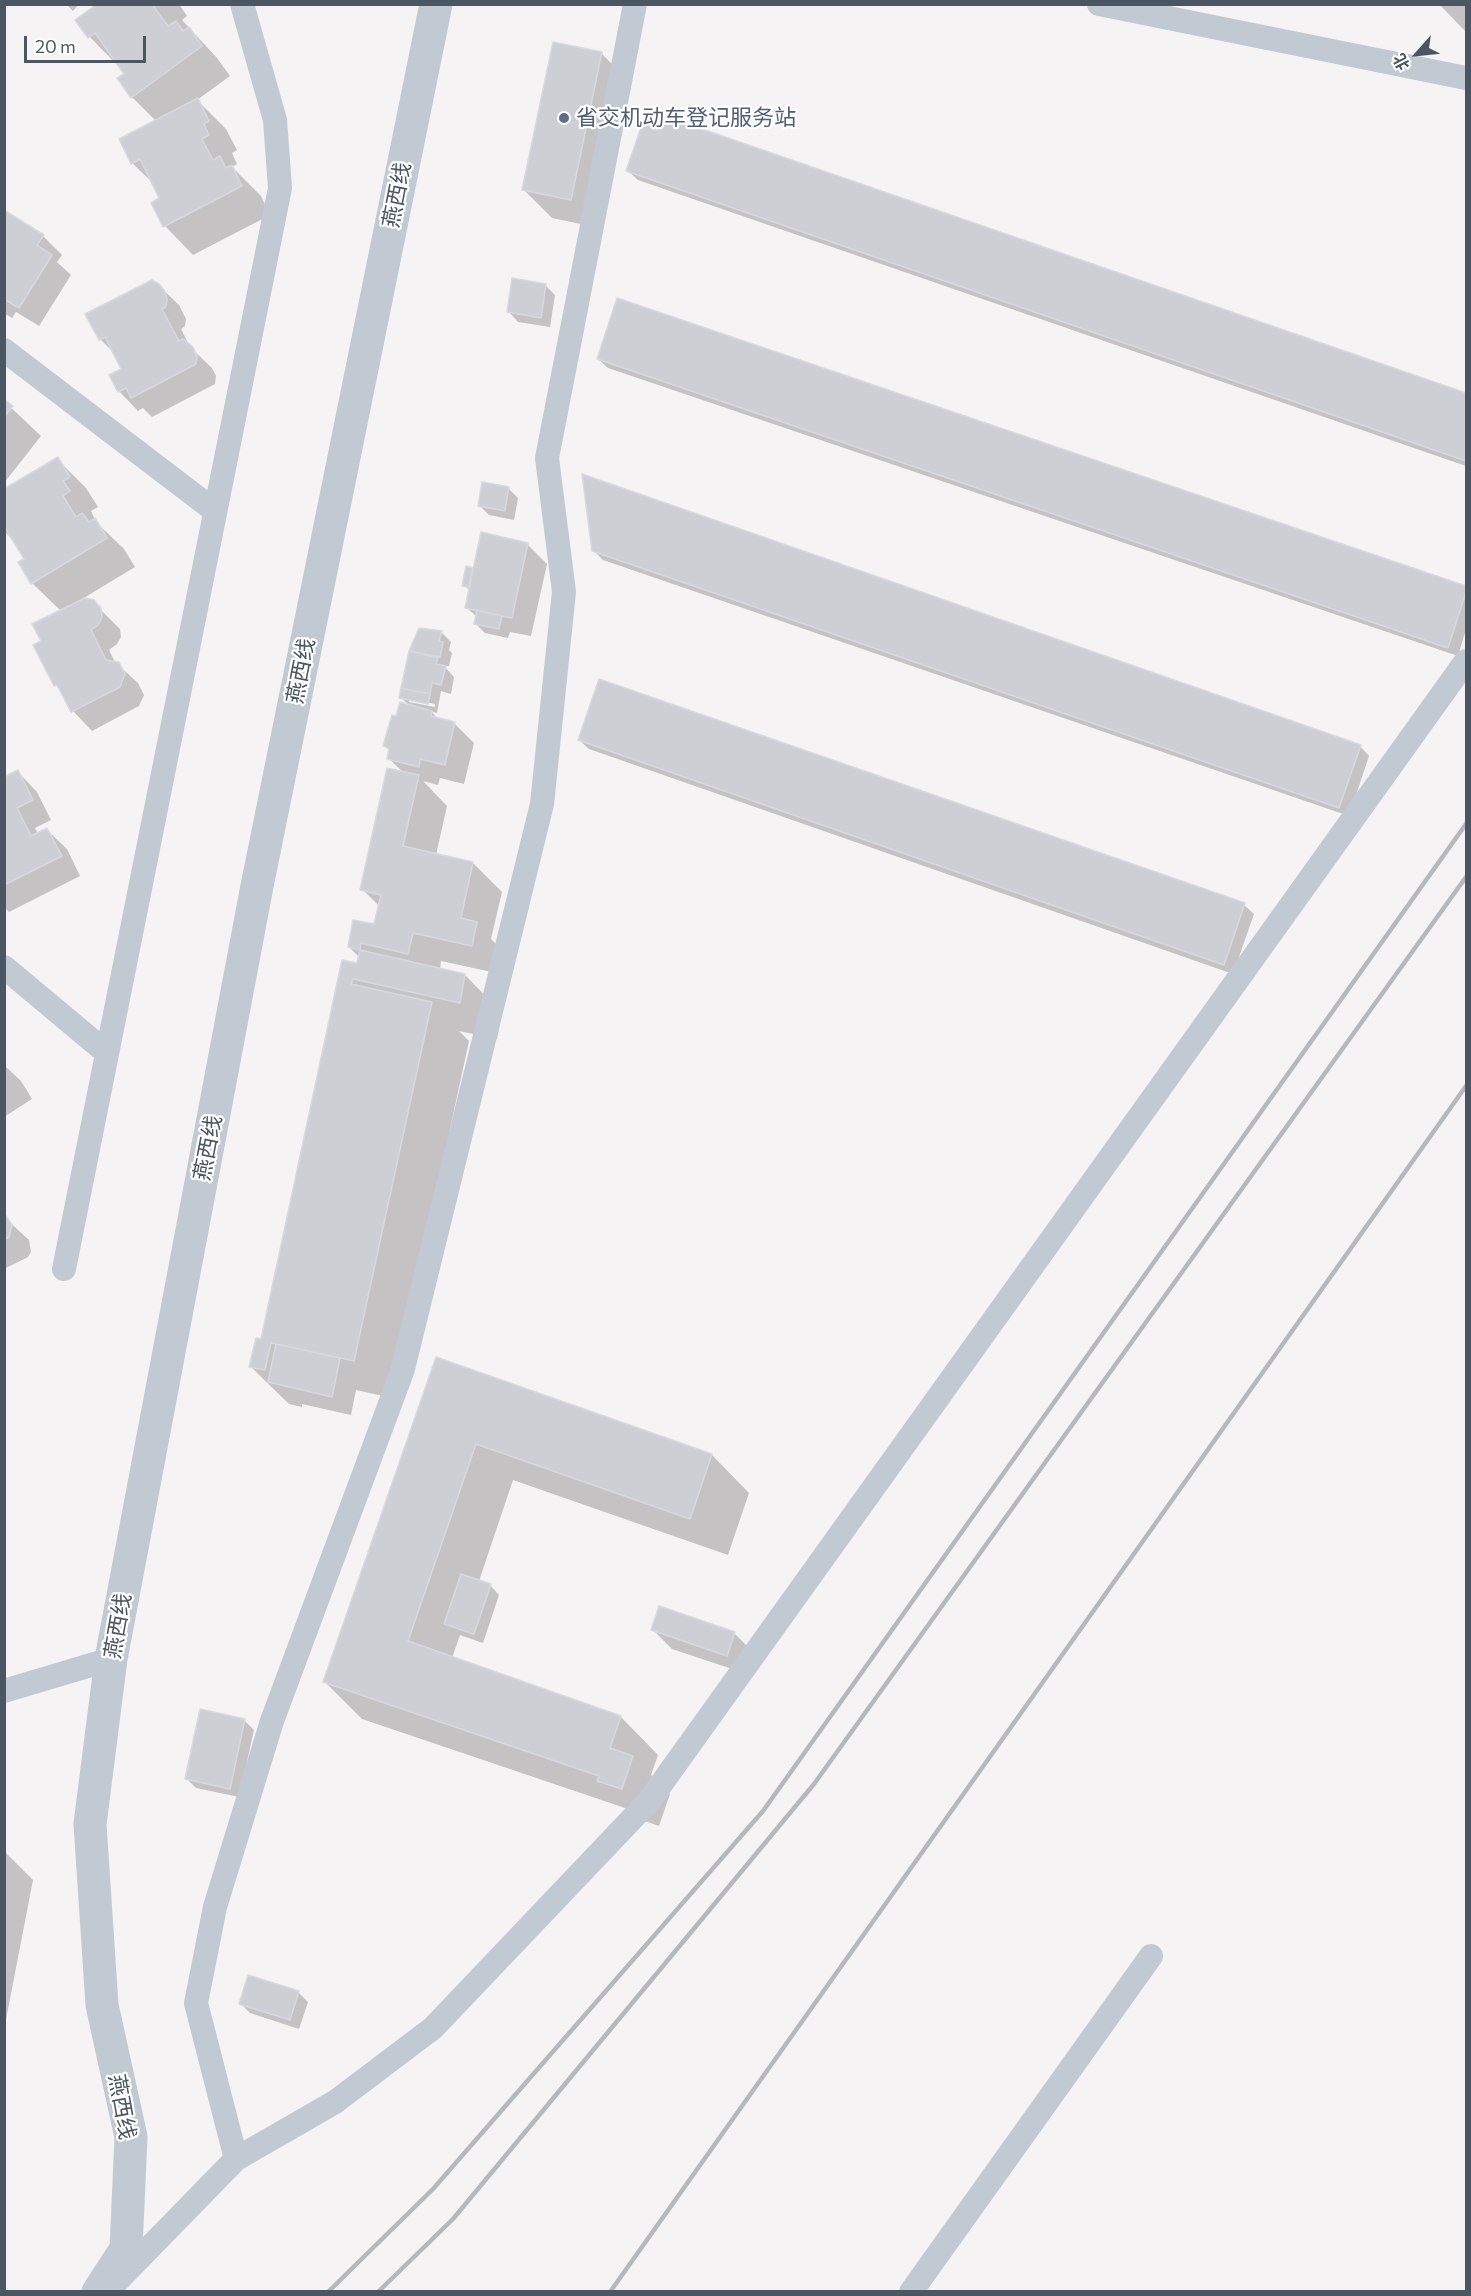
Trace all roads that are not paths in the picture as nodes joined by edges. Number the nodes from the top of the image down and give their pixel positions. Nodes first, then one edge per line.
1 (242, 4) edge
2 (436, 4) edge
3 (635, 4) edge
4 (1099, 4) edge
5 (1467, 78) edge
6 (4, 350) edge
7 (215, 511) junction
8 (1467, 661) edge
9 (4, 968) edge
10 (107, 1053) junction
11 (64, 1269) dead end
12 (111, 1659) junction
13 (4, 1691) edge
14 (1151, 1956) dead end
15 (236, 2159) junction
16 (98, 2292) edge
17 (107, 2292) edge
18 (911, 2292) edge

1 - 7 lane
2 - 12 street, 燕西线
3 - 15 lane
4 - 5 lane
6 - 7 lane
7 - 10 lane
8 - 15 lane
9 - 10 lane
10 - 11 lane
12 - 13 lane
12 - 16 street, 燕西线
14 - 18 lane
15 - 17 lane

